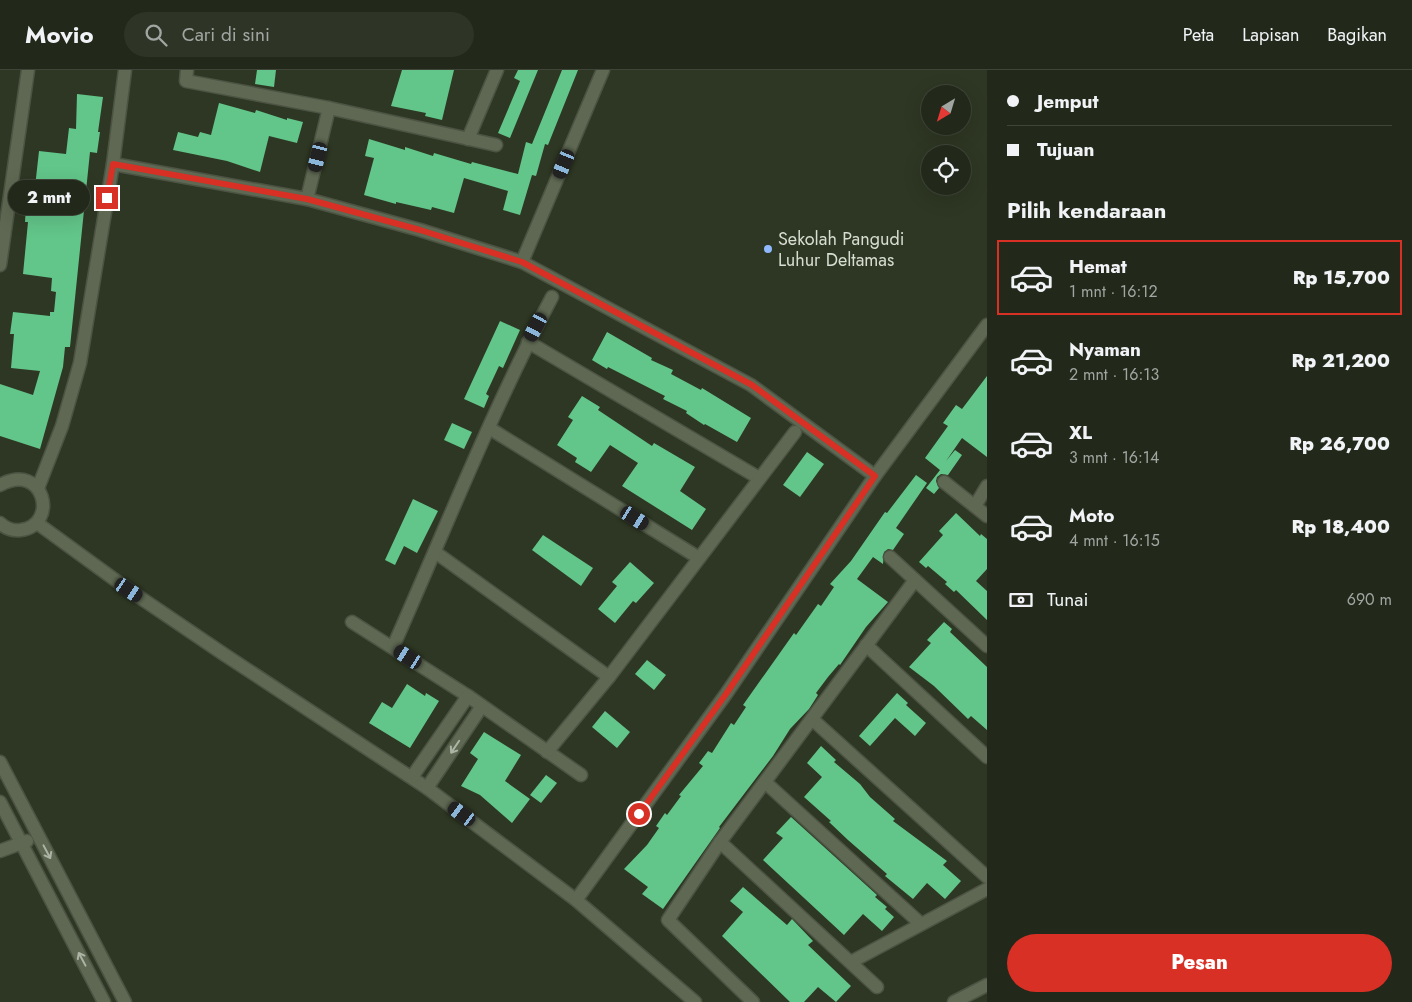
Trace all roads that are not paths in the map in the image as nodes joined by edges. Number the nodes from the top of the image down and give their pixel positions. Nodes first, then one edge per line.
1 (28, 70) edge
2 (125, 70) edge
3 (187, 70) edge
4 (497, 70) edge
5 (603, 70) edge
6 (329, 108) junction
7 (468, 139) junction
8 (496, 146) dead end
9 (113, 164) junction
10 (13, 172) junction
11 (0, 181) edge
12 (307, 199) junction
13 (522, 262) junction
14 (0, 265) edge
15 (552, 297) dead end
16 (987, 325) edge
17 (528, 342) junction
18 (489, 428) junction
19 (795, 432) dead end
20 (875, 476) junction
21 (759, 478) junction
22 (944, 482) dead end
23 (0, 486) edge
24 (987, 486) edge
25 (38, 488) junction
26 (975, 506) junction
27 (987, 516) edge
28 (37, 523) junction
29 (1, 526) edge
30 (435, 552) junction
31 (890, 557) dead end
32 (699, 558) junction
33 (915, 580) junction
34 (352, 622) dead end
35 (866, 645) junction
36 (987, 646) edge
37 (393, 647) junction
38 (609, 676) junction
39 (468, 696) junction
40 (482, 706) junction
41 (812, 719) junction
42 (547, 752) junction
43 (987, 757) edge
44 (0, 762) edge
45 (581, 775) dead end
46 (412, 777) junction
47 (765, 782) junction
48 (427, 788) junction
49 (0, 802) edge
50 (22, 803) junction
51 (3, 815) edge
52 (38, 834) junction
53 (720, 842) junction
54 (22, 844) junction
55 (0, 852) edge
56 (987, 877) edge
57 (987, 889) edge
58 (576, 900) junction
59 (921, 924) junction
60 (851, 962) junction
61 (987, 985) edge
62 (877, 987) dead end
63 (104, 1002) edge
64 (126, 1002) edge
65 (696, 1002) edge
66 (752, 1002) edge
67 (954, 1002) edge

1 - 10 street
2 - 9 street
3 - 6 street
4 - 7 street
5 - 13 street
6 - 7 street
6 - 12 street
7 - 8 street
9 - 12 street
9 - 25 street
10 - 11 street
10 - 14 street
12 - 13 street
13 - 20 street
15 - 17 street
16 - 20 street
17 - 18 street
17 - 21 street
18 - 30 street
18 - 32 street
19 - 21 street
20 - 58 street
21 - 32 street
22 - 26 street
23 - 25 street
24 - 26 street
25 - 28 street
26 - 27 street
28 - 29 street
28 - 46 street
30 - 37 street
30 - 38 street
31 - 33 street
32 - 38 street
33 - 35 street
33 - 36 street
34 - 37 street
35 - 41 street
35 - 43 street
37 - 39 street
38 - 42 street
39 - 40 street
39 - 46 street
40 - 42 street
40 -> 48 street
41 - 47 street
41 - 56 street
42 - 45 street
44 - 50 street
46 - 48 street
47 - 53 street
47 - 59 street
48 - 58 street
49 - 51 street
50 - 51 street
50 - 52 street
51 - 54 street
52 - 54 street
52 -> 64 street
53 - 60 street
53 - 66 street
54 - 55 street
63 -> 54 street
57 - 59 street
58 - 65 street
59 - 60 street
60 - 62 street
61 - 67 street

